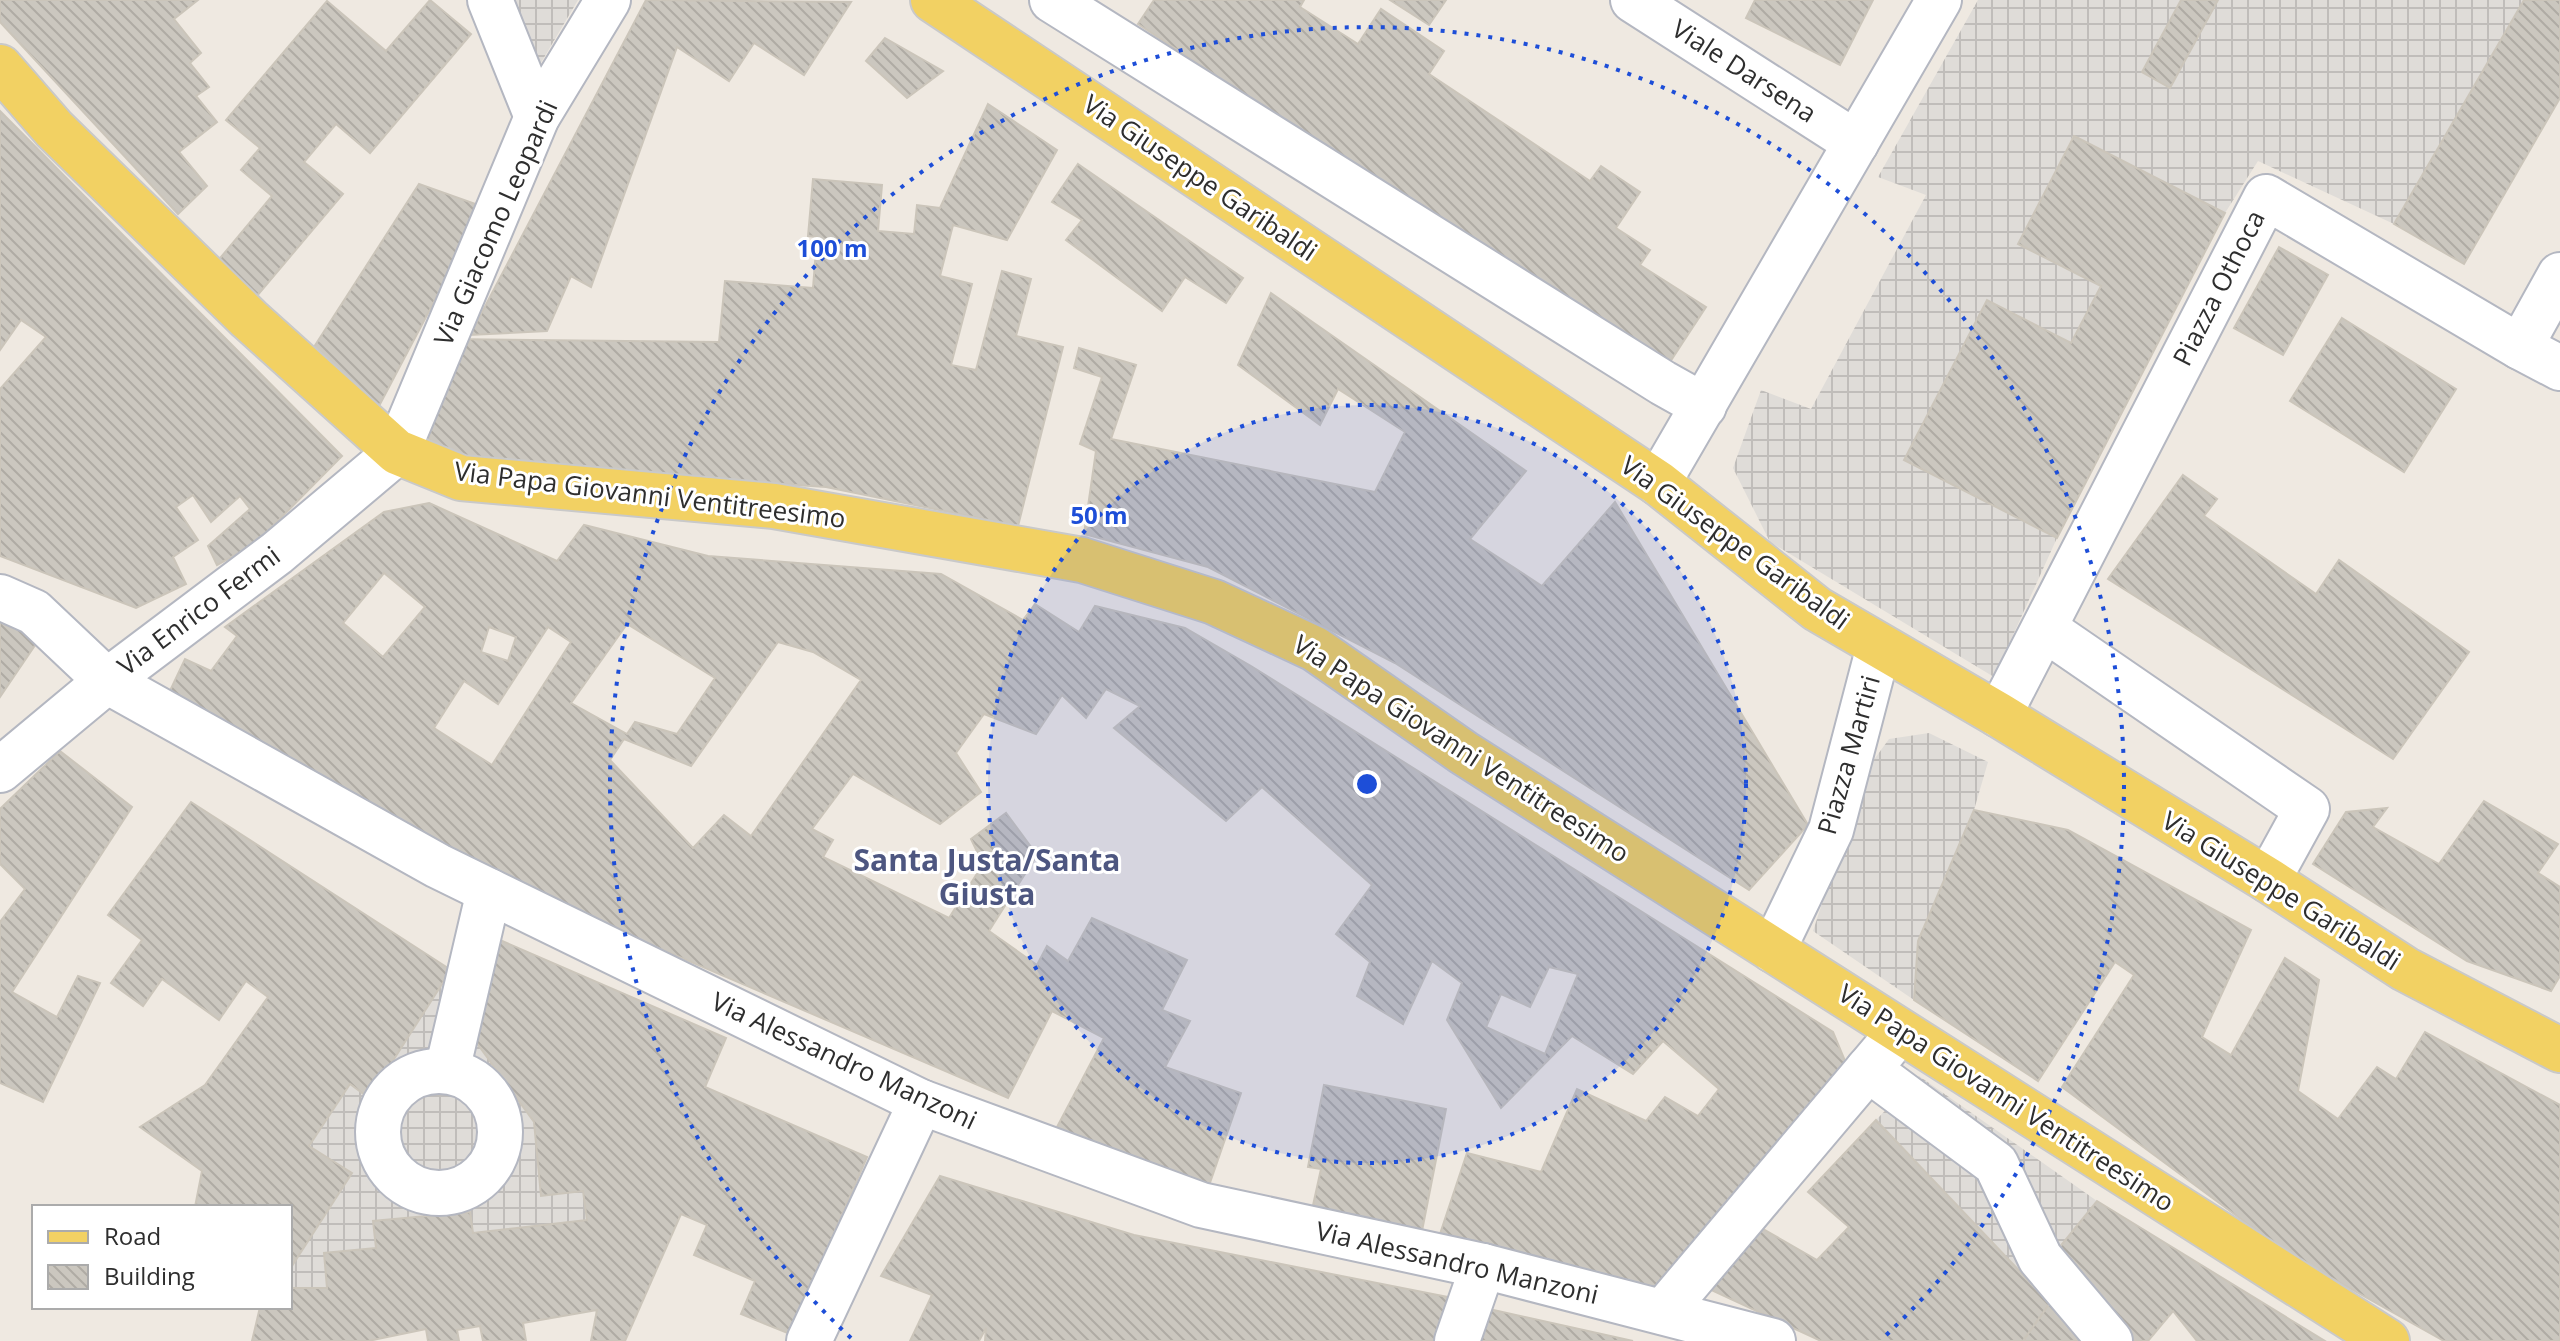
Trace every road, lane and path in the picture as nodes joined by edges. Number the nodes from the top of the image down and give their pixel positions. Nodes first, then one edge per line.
1 (490, 0) edge
2 (608, 0) edge
3 (933, 0) edge
4 (1052, 0) edge
5 (1633, 0) edge
6 (1939, 0) edge
7 (0, 67) edge
8 (537, 117) junction
9 (1856, 143) junction
10 (2560, 275) edge
11 (2520, 347) junction
12 (2560, 368) edge
13 (1704, 406) junction
14 (397, 452) junction
15 (1658, 483) junction
16 (0, 597) edge
17 (2045, 629) junction
18 (1879, 646) junction
19 (107, 681) junction
20 (1999, 715) junction
21 (0, 770) edge
22 (2268, 880) junction
23 (489, 891) junction
24 (1773, 950) junction
25 (1900, 1031) junction
26 (2560, 1050) edge
27 (1868, 1069) junction
28 (447, 1071) dead end
29 (921, 1102) junction
30 (1483, 1266) junction
31 (1663, 1312) junction
32 (809, 1341) edge
33 (1457, 1341) edge
34 (1773, 1341) edge
35 (2110, 1341) edge
36 (2387, 1341) edge

1 - 8 street
2 - 8 street, Via Giacomo Leopardi
3 - 15 main road, Via Giuseppe Garibaldi
4 - 13 street
5 - 9 street, Viale Darsena
6 - 9 street
7 - 14 main road, Via Papa Giovanni Ventitreesimo
8 - 14 street, Via Giacomo Leopardi
9 - 13 street
10 - 11 street
11 - 12 street
11 - 17 street, Piazza Othoca
13 - 15 street
14 - 19 street, Via Enrico Fermi
14 - 24 main road, Via Papa Giovanni Ventitreesimo
15 - 18 main road, Via Giuseppe Garibaldi
16 - 19 street, Via Alessandro Manzoni
17 - 20 street, Piazza Othoca
17 - 22 street
18 - 20 main road, Via Giuseppe Garibaldi
18 - 24 street, Piazza Martiri
19 - 21 street, Via Enrico Fermi
19 - 23 street, Via Alessandro Manzoni
20 - 22 main road, Via Giuseppe Garibaldi
22 - 26 main road, Via Giuseppe Garibaldi
23 - 28 street
23 - 29 street, Via Alessandro Manzoni
24 - 25 main road, Via Papa Giovanni Ventitreesimo
25 - 27 street
25 - 36 main road, Via Papa Giovanni Ventitreesimo
27 - 31 street
27 - 35 street
29 - 30 street, Via Alessandro Manzoni
29 - 32 street
30 - 31 street, Via Alessandro Manzoni
30 - 33 street
31 - 34 street, Via Alessandro Manzoni

